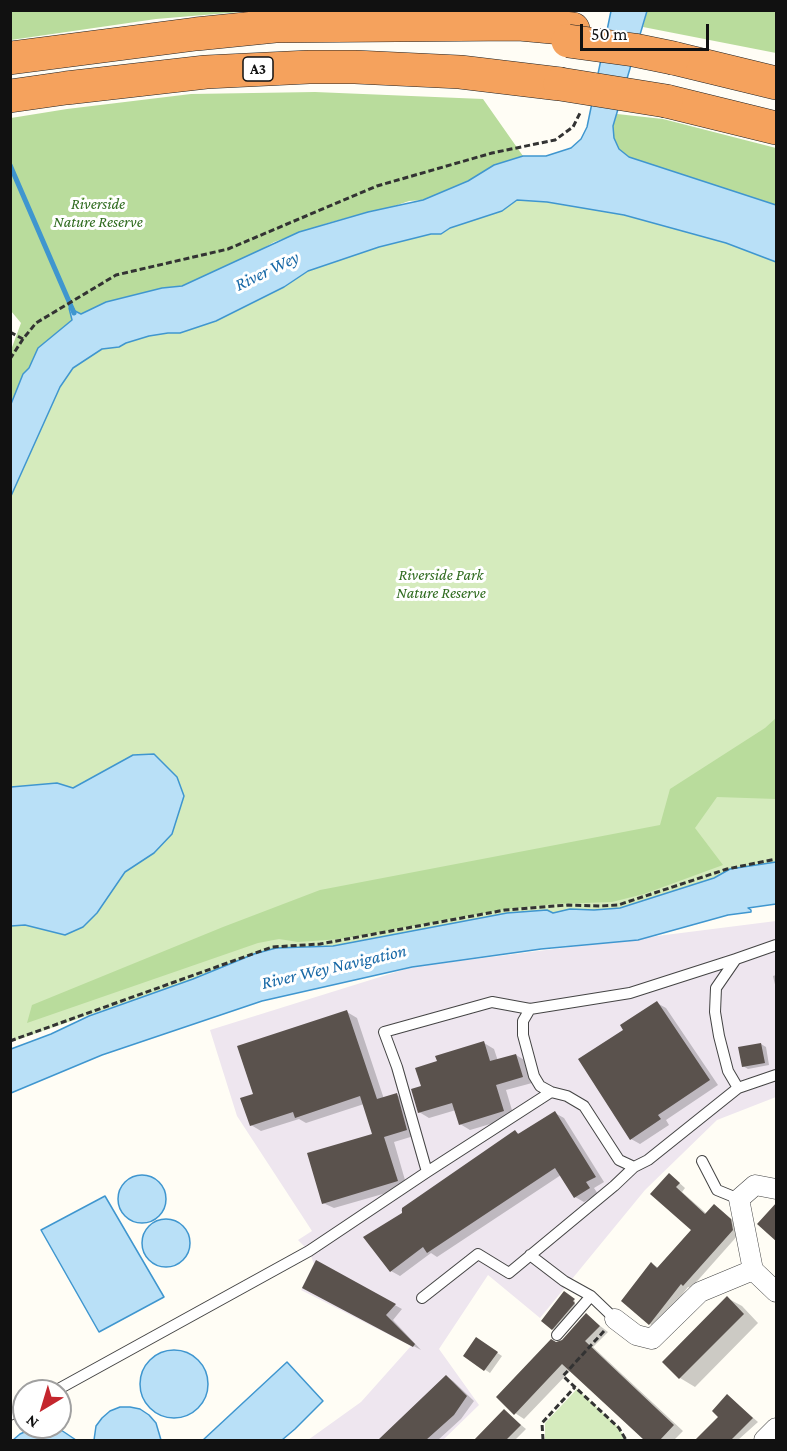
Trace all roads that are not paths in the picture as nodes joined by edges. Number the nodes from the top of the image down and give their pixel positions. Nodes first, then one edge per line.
1 (675, 51) junction
2 (10, 58) edge
3 (777, 64) edge
4 (777, 83) edge
5 (10, 96) edge
6 (777, 128) edge
7 (777, 945) edge
8 (736, 958) junction
9 (530, 1009) junction
10 (777, 1075) edge
11 (738, 1088) junction
12 (551, 1092) junction
13 (702, 1161) dead end
14 (634, 1167) junction
15 (427, 1172) junction
16 (777, 1188) edge
17 (739, 1199) junction
18 (530, 1255) junction
19 (753, 1270) junction
20 (777, 1292) edge
21 (591, 1296) junction
22 (422, 1298) dead end
23 (615, 1319) joint
24 (557, 1335) dead end
25 (72, 1382) edge
26 (777, 1428) edge
27 (764, 1440) edge

1 - 2 highway, bridge
1 - 3 highway
1 - 4 highway
5 - 6 highway, A3, bridge
7 - 8 lane
8 - 9 lane
8 - 11 lane
9 - 12 lane
9 - 15 lane
10 - 11 lane
11 - 14 lane
12 - 14 lane
12 - 15 lane
13 - 17 lane
14 - 18 lane
15 - 25 lane
16 - 17 street
17 - 19 street
18 - 21 lane
18 - 22 lane
19 - 20 street
19 - 23 street
21 - 23 lane
21 - 24 lane
26 - 27 street

